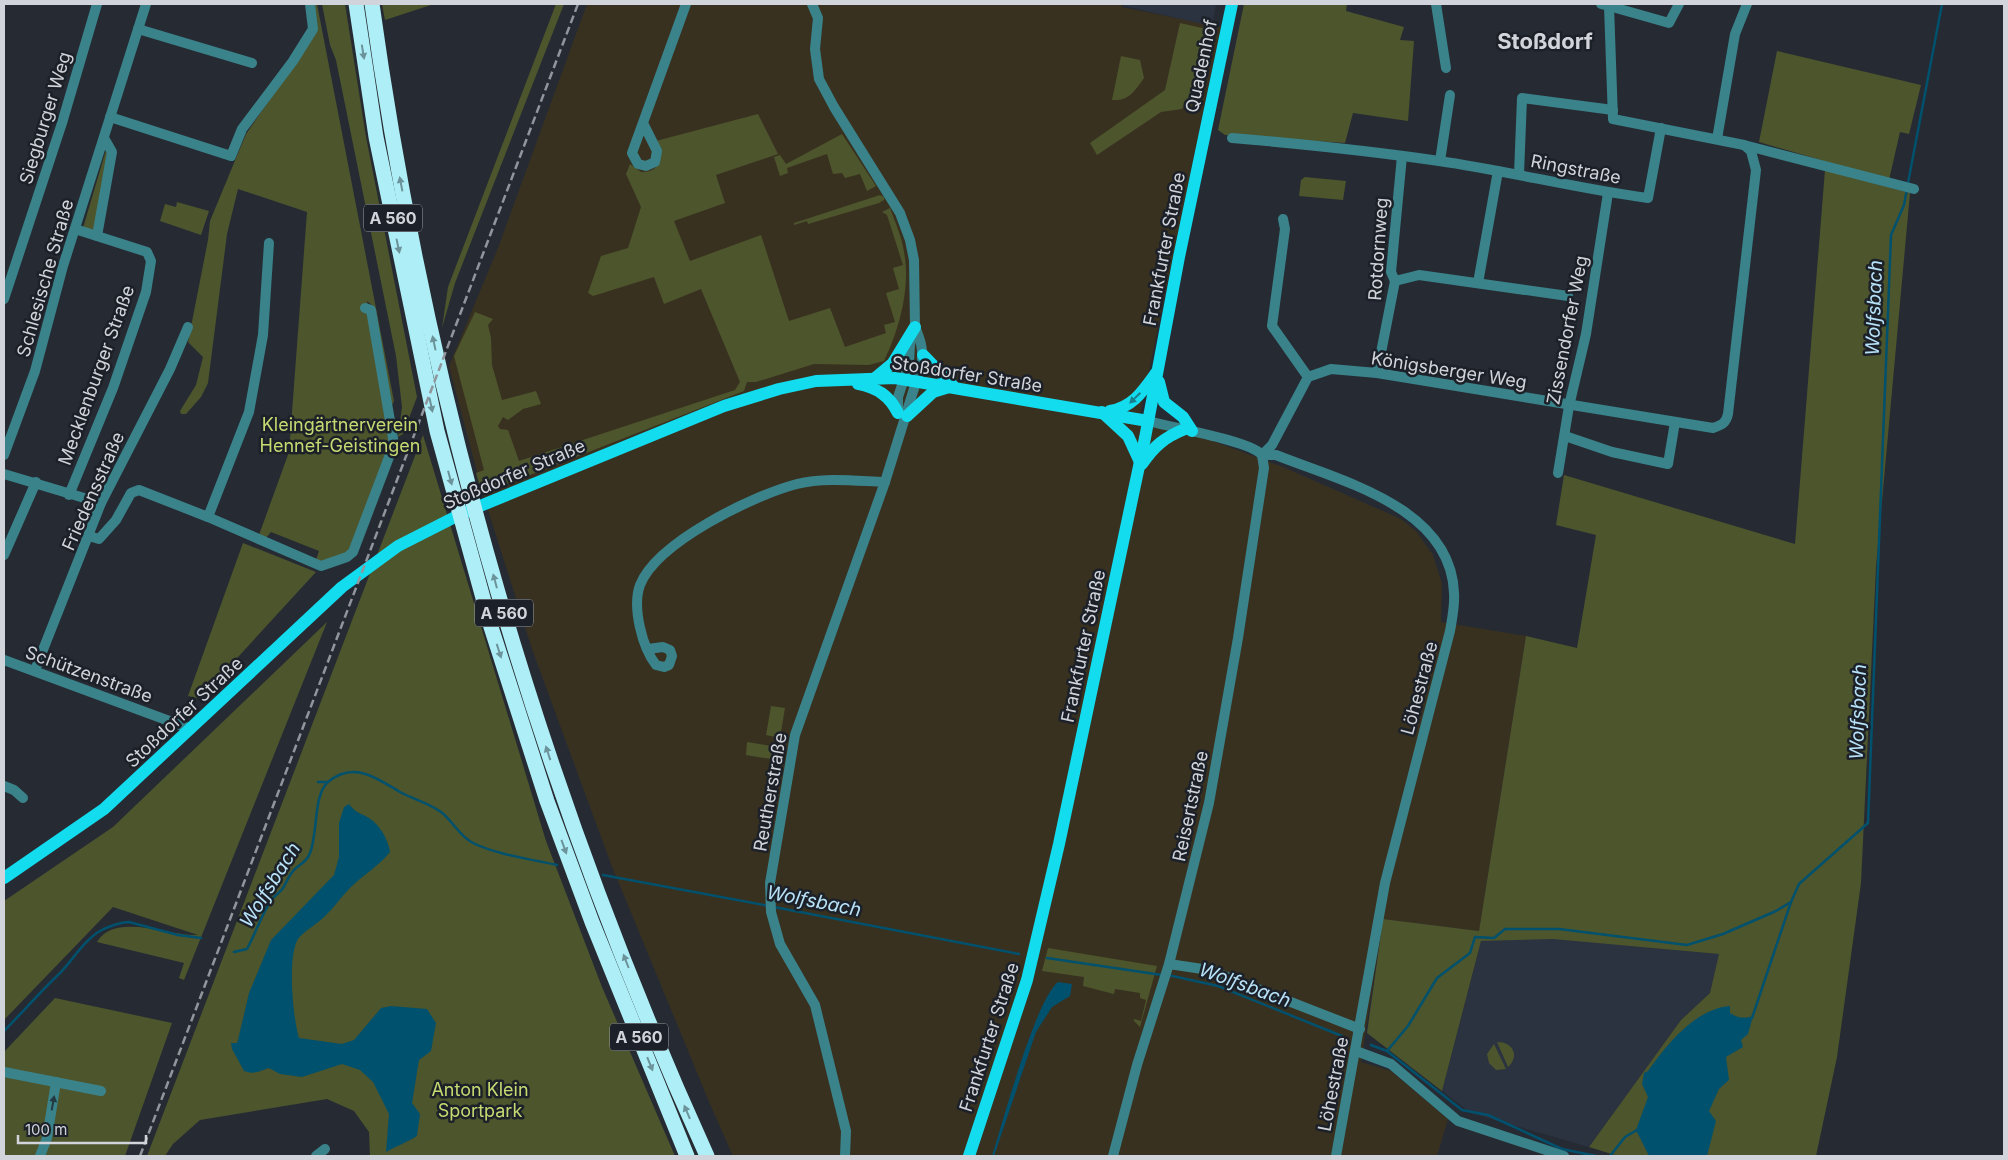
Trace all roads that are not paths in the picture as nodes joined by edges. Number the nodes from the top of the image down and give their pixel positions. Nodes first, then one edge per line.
1 (97, 4) edge
2 (146, 4) edge
3 (356, 4) edge
4 (372, 4) edge
5 (686, 4) edge
6 (813, 4) edge
7 (1232, 4) edge
8 (1436, 4) edge
9 (1679, 4) edge
10 (1747, 4) edge
11 (311, 5) edge
12 (1605, 5) edge
13 (138, 28) junction
14 (252, 63) dead end
15 (1446, 68) dead end
16 (1450, 95) dead end
17 (1613, 110) junction
18 (110, 117) junction
19 (643, 123) dead end
20 (1661, 128) junction
21 (1205, 136) joint
22 (104, 138) junction
23 (1232, 138) dead end
24 (1717, 139) junction
25 (1744, 145) junction
26 (1402, 156) junction
27 (1440, 161) junction
28 (1498, 171) junction
29 (1519, 174) junction
30 (1914, 189) dead end
31 (1608, 193) junction
32 (1283, 219) dead end
33 (75, 229) junction
34 (97, 236) junction
35 (269, 243) dead end
36 (1395, 281) junction
37 (1478, 283) junction
38 (1568, 296) dead end
39 (4, 299) edge
40 (365, 308) dead end
41 (188, 327) dead end
42 (916, 327) junction
43 (923, 355) junction
44 (1159, 369) junction
45 (1377, 373) junction
46 (1308, 377) junction
47 (875, 378) junction
48 (838, 379) junction
49 (910, 380) junction
50 (953, 386) junction
51 (1569, 406) junction
52 (1102, 412) junction
53 (902, 414) junction
54 (1148, 420) junction
55 (1675, 422) junction
56 (1189, 430) junction
57 (1564, 436) junction
58 (4, 455) edge
59 (1262, 455) junction
60 (1139, 466) junction
61 (1558, 473) dead end
62 (4, 474) edge
63 (36, 482) junction
64 (885, 482) junction
65 (69, 495) junction
66 (101, 503) junction
67 (208, 517) junction
68 (89, 536) junction
69 (4, 555) edge
70 (648, 649) dead end
71 (4, 660) edge
72 (34, 670) junction
73 (192, 729) junction
74 (4, 786) edge
75 (23, 798) dead end
76 (4, 878) edge
77 (1167, 971) junction
78 (1360, 1029) junction
79 (1356, 1051) junction
80 (4, 1072) edge
81 (56, 1082) junction
82 (101, 1091) dead end
83 (325, 1149) dead end
84 (686, 1155) edge
85 (40, 1156) edge
86 (316, 1156) edge
87 (706, 1156) edge
88 (845, 1156) edge
89 (969, 1156) edge
90 (1113, 1156) edge
91 (1336, 1156) edge
92 (1564, 1156) edge

1 - 39 street, Siegburger Weg
2 - 13 street, Schlesische Straße
3 -> 84 highway, A 560
87 -> 4 highway, A 560
5 - 19 street
6 - 42 street
7 - 21 main road, Quadenhof
8 - 15 street
9 - 12 street
10 - 24 street
11 - 18 street
12 - 17 street
13 - 14 street
13 - 18 street, Schlesische Straße
16 - 27 street
17 - 20 street
17 - 29 street
18 - 22 street, Schlesische Straße
20 - 24 street
20 - 31 street, Ringstraße
21 - 44 main road, Frankfurter Straße
22 - 33 street, Schlesische Straße
22 - 34 street, Schlesische Straße
23 - 26 street, Ringstraße
24 - 25 street
25 - 30 street
25 - 55 street, Königsberger Weg
26 - 27 street, Ringstraße
26 - 36 street, Rotdornweg
27 - 28 street, Ringstraße
28 - 29 street, Ringstraße
28 - 37 street
29 - 31 street, Ringstraße
31 - 51 street, Zissendorfer Weg
32 - 46 street
33 - 34 street, Mecklenburger Straße
33 - 58 street, Schlesische Straße
34 - 65 street, Mecklenburger Straße
35 - 67 street
36 - 37 street
36 - 45 street, Rotdornweg
37 - 38 street
40 - 67 street
41 - 66 street, Friedensstraße
42 - 43 street, Stoßdorfer Straße
42 - 47 main road
42 - 49 street
43 - 49 street, Reutherstraße
43 - 50 main road
44 -> 52 main road
44 - 54 main road, Frankfurter Straße
44 - 56 main road
45 - 46 street, Königsberger Weg
45 - 51 street, Königsberger Weg
46 - 59 street
47 - 48 main road, Stoßdorfer Straße
47 - 49 main road, Stoßdorfer Straße
48 - 53 main road
48 - 73 main road, Stoßdorfer Straße
49 - 50 main road, Stoßdorfer Straße
49 - 53 street, Reutherstraße
50 - 52 main road, Stoßdorfer Straße
50 - 53 main road
51 - 55 street, Königsberger Weg
51 - 57 street, Zissendorfer Weg
52 - 54 main road, Stoßdorfer Straße
52 - 60 main road
53 - 64 street, Reutherstraße
54 - 56 street, Löhestraße
54 - 60 main road, Frankfurter Straße
55 - 57 street
56 - 59 street, Löhestraße
56 - 60 main road
57 - 61 street, Zissendorfer Weg
59 - 77 street, Reisertstraße
59 - 78 street, Löhestraße
60 - 89 main road, Frankfurter Straße
62 - 63 street
63 - 65 street
63 - 69 street
64 - 70 street
64 - 88 street, Reutherstraße
65 - 66 street
66 - 68 street, Friedensstraße
67 - 68 street
68 - 72 street, Friedensstraße
71 - 72 street, Schützenstraße
72 - 73 street, Schützenstraße
73 - 76 main road, Stoßdorfer Straße
74 - 75 street
77 - 78 street
77 - 90 street, Reisertstraße
78 - 79 street, Löhestraße
79 - 91 street, Löhestraße
79 - 92 street
80 - 81 street
81 - 82 street
85 -> 81 street
83 - 86 street

